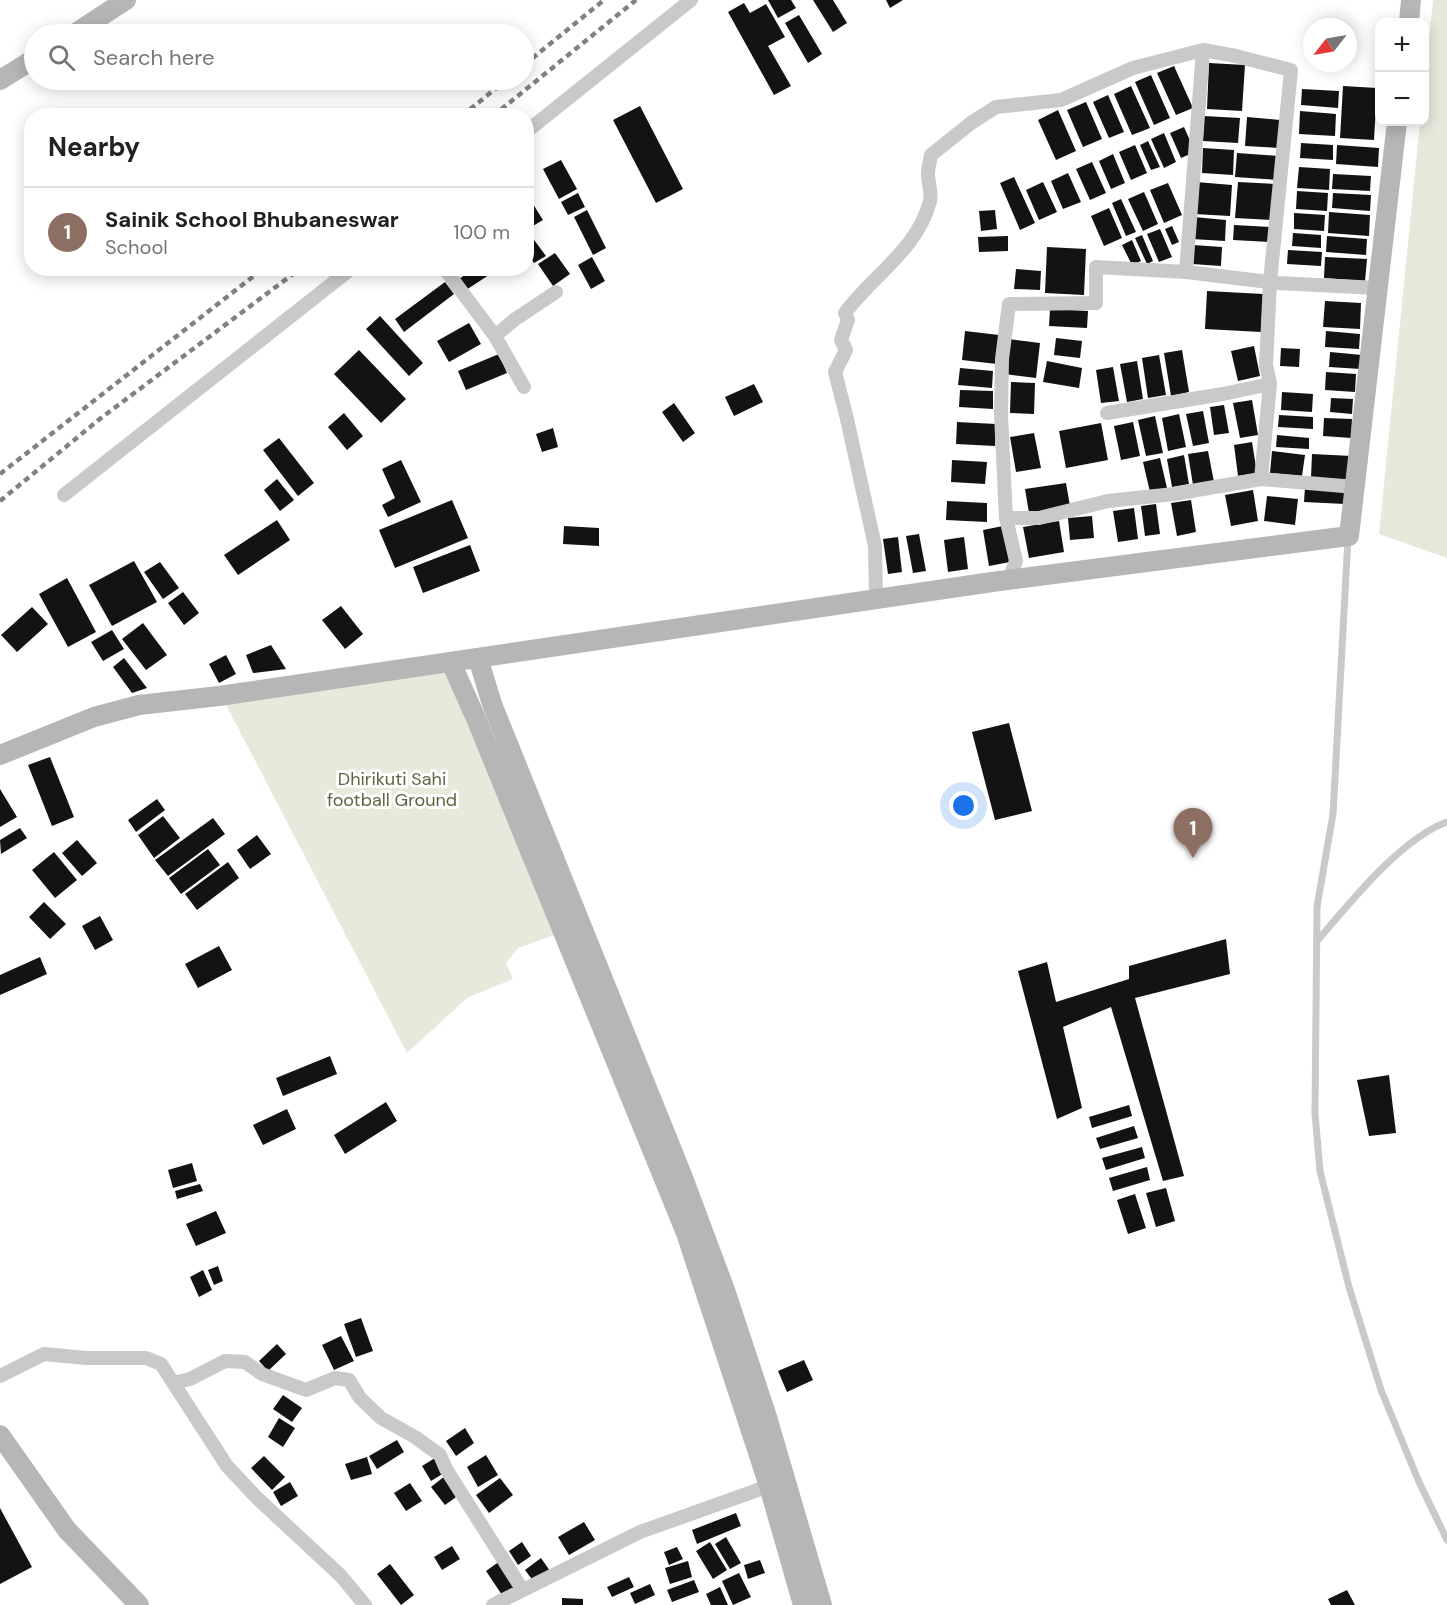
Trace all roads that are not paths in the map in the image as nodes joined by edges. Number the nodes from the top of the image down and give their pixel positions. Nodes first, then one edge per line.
1 (692, 0) edge
2 (1411, 0) edge
3 (115, 4) edge
4 (1409, 18) edge
5 (88, 24) edge
6 (1203, 50) junction
7 (24, 65) edge
8 (0, 80) edge
9 (534, 126) edge
10 (1397, 126) edge
11 (1186, 273) junction
12 (342, 276) edge
13 (450, 276) edge
14 (1270, 282) junction
15 (1378, 288) junction
16 (556, 292) dead end
17 (495, 336) junction
18 (1270, 384) junction
19 (524, 387) dead end
20 (1107, 413) dead end
21 (1261, 479) junction
22 (1355, 487) junction
23 (64, 495) dead end
24 (1005, 518) junction
25 (1348, 536) junction
26 (1009, 580) junction
27 (876, 600) junction
28 (478, 658) junction
29 (451, 662) junction
30 (0, 755) edge
31 (1447, 822) edge
32 (1317, 941) junction
33 (0, 1376) edge
34 (173, 1383) junction
35 (0, 1435) edge
36 (769, 1486) junction
37 (1447, 1540) edge
38 (522, 1590) junction
39 (139, 1605) edge
40 (365, 1605) edge
41 (493, 1605) edge
42 (803, 1605) edge
43 (822, 1605) edge

1 - 9 street
2 - 4 street
3 - 5 street
6 - 11 street
6 - 14 street
6 - 27 street
7 - 8 street
10 - 15 street
11 - 14 street
11 - 24 street
12 - 23 street
13 - 17 street
14 - 15 street
14 - 18 street
15 - 22 street
16 - 17 street
17 - 19 street
18 - 20 street
18 - 21 street
21 - 22 street
21 - 24 street
22 - 25 street
24 - 26 street
25 - 26 street
25 - 32 lane
26 - 27 street
27 - 28 street
28 - 29 street
28 - 43 street
29 - 30 street
29 - 36 street
31 - 32 lane
32 - 37 lane
33 - 34 street
34 - 38 street
34 - 40 street
35 - 39 street
36 - 38 street
36 - 42 street
38 - 41 street

